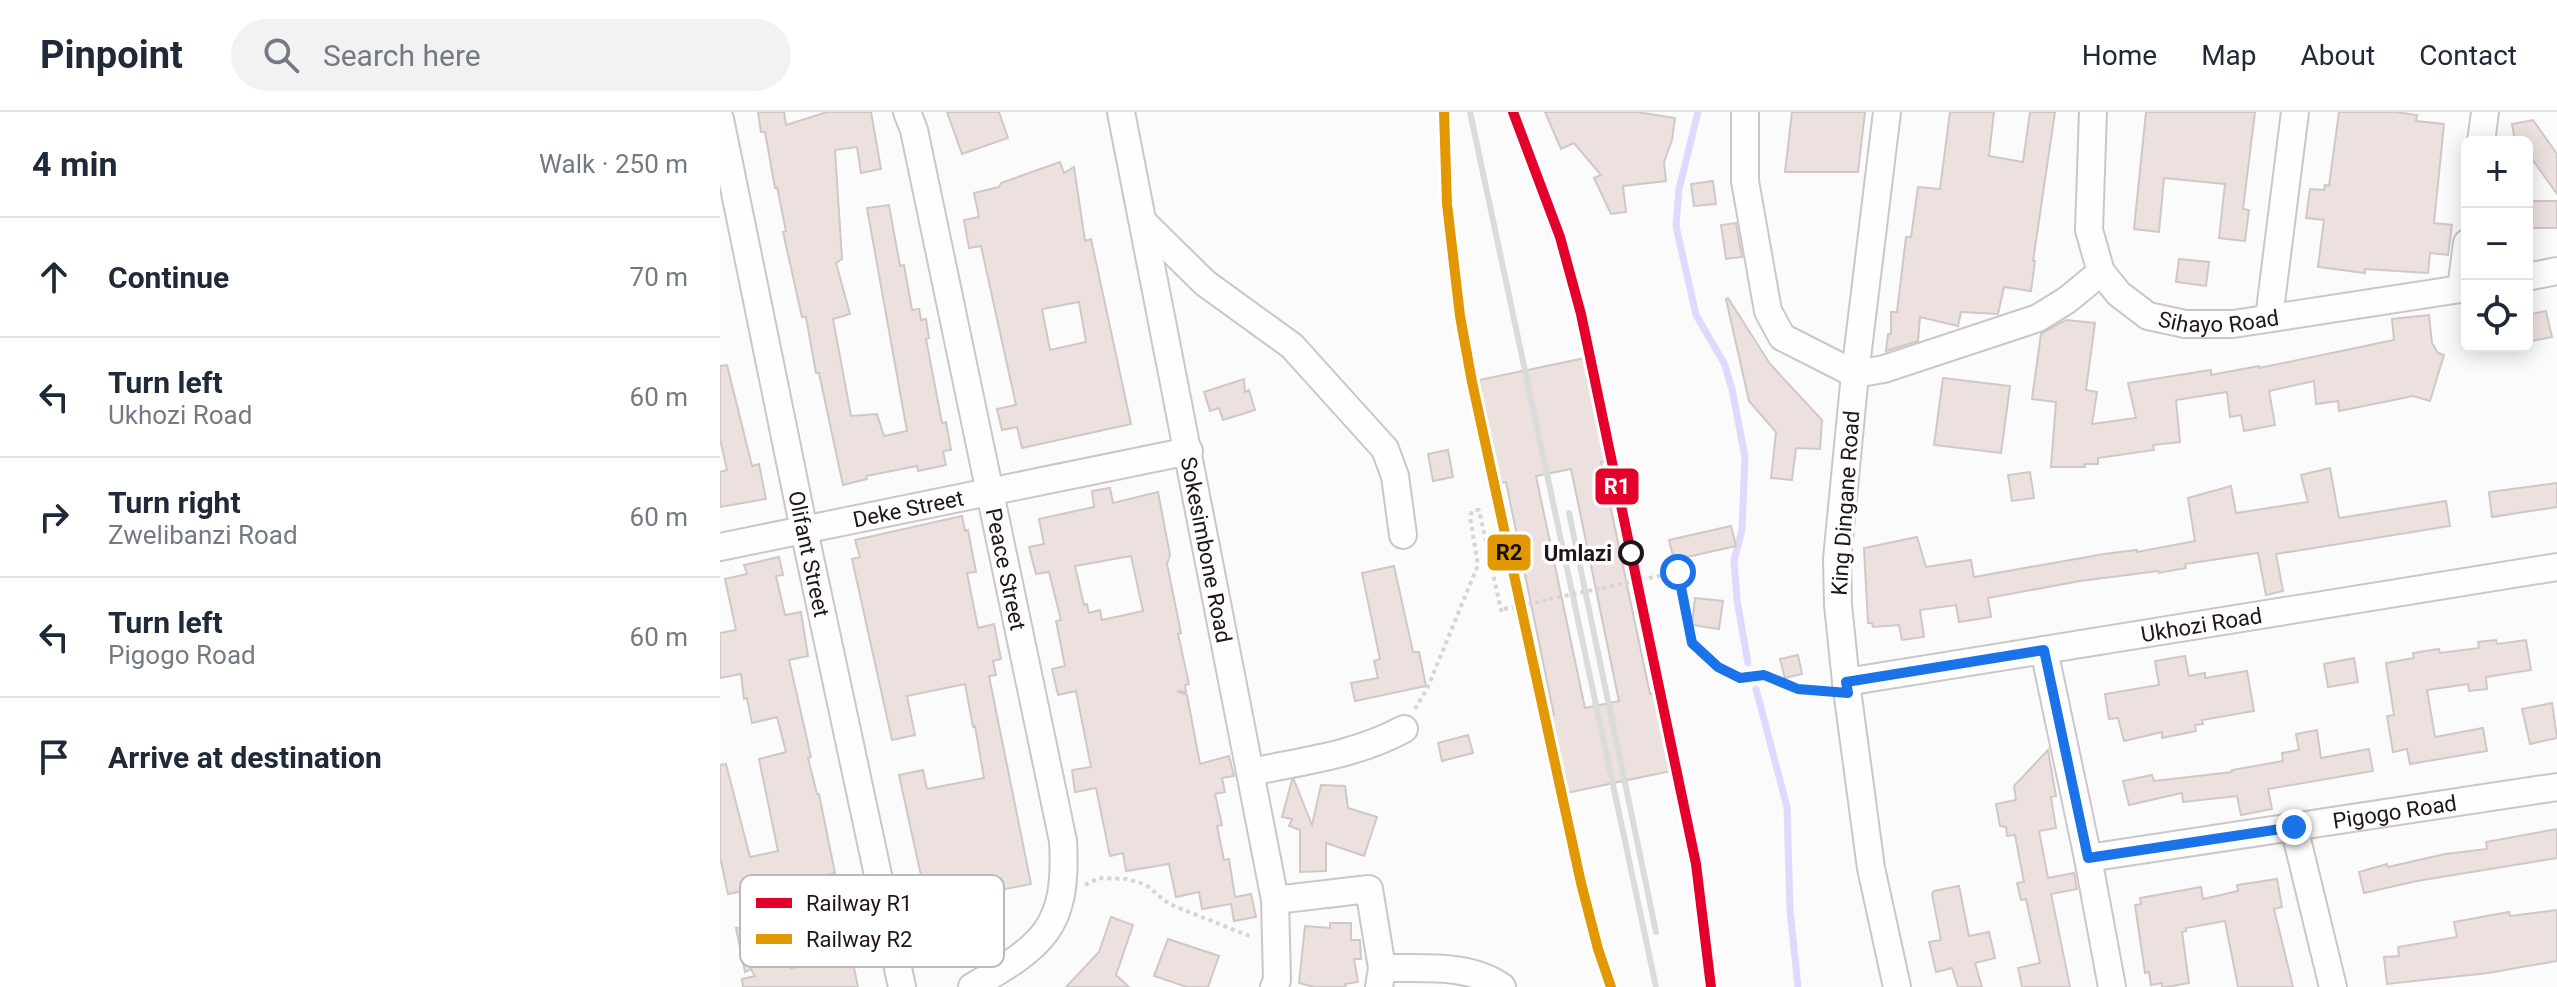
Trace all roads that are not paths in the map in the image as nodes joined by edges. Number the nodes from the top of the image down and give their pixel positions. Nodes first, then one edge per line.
1 (907, 112) edge
2 (1121, 112) edge
3 (1745, 112) edge
4 (1887, 112) edge
5 (2093, 112) edge
6 (2295, 112) edge
7 (2485, 112) edge
8 (720, 119) edge
9 (2482, 136) edge
10 (1143, 222) junction
11 (2557, 271) edge
12 (2101, 272) junction
13 (2533, 276) edge
14 (2461, 288) edge
15 (2269, 318) junction
16 (1855, 374) junction
17 (1189, 451) junction
18 (991, 492) junction
19 (804, 530) junction
20 (1403, 535) dead end
21 (720, 547) edge
22 (2557, 567) edge
23 (2044, 650) junction
24 (1847, 688) junction
25 (1404, 729) road end
26 (1251, 772) junction
27 (2557, 787) edge
28 (2294, 827) junction
29 (2088, 858) junction
30 (878, 875) edge
31 (1275, 900) junction
32 (898, 967) edge
33 (1380, 977) edge
34 (902, 987) edge
35 (972, 987) edge
36 (1274, 987) edge
37 (1502, 987) edge
38 (1897, 987) edge
39 (2112, 987) edge
40 (2333, 987) edge

1 - 18 street, Peace Street
2 - 10 street, Sokesimbone Road
3 - 16 street
4 - 16 street, King Dingane Road
5 - 12 street, Sihayo Road
6 - 15 street
7 - 9 street
8 - 19 street, Olifant Street
10 - 17 street, Sokesimbone Road
10 - 20 street
11 - 13 street
12 - 15 street, Sihayo Road
12 - 16 street
14 - 15 street, Sihayo Road
16 - 24 street, King Dingane Road
17 - 18 street, Deke Street
17 - 26 street, Sokesimbone Road
18 - 19 street, Deke Street
18 - 35 street, Peace Street
19 - 21 street, Deke Street
19 - 30 street, Olifant Street
22 - 23 street, Ukhozi Road
23 - 24 street, Ukhozi Road
23 - 29 street
24 - 38 street, King Dingane Road
25 - 26 street
26 - 31 street, Sokesimbone Road
27 - 28 street, Pigogo Road
28 - 29 street, Pigogo Road
28 - 40 street
29 - 39 street
31 - 33 street
31 - 36 street, Sokesimbone Road
32 - 34 street, Olifant Street
33 - 37 street

